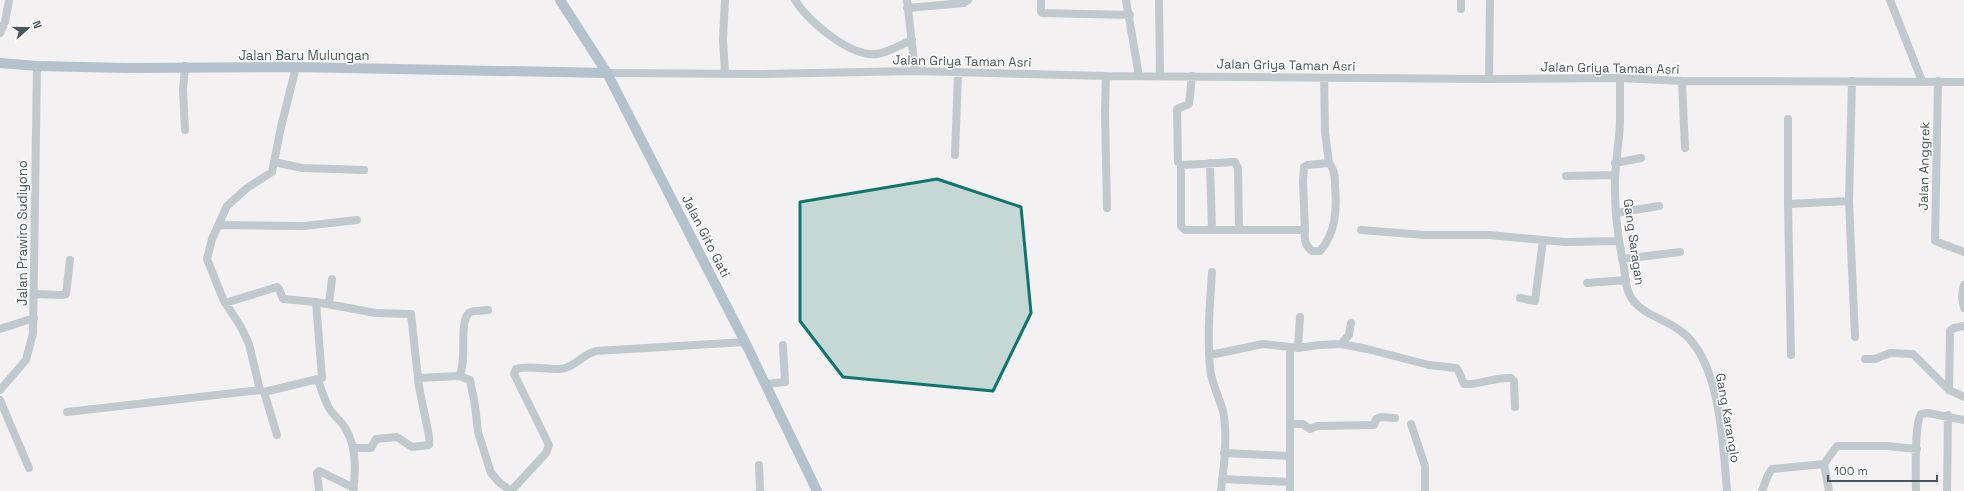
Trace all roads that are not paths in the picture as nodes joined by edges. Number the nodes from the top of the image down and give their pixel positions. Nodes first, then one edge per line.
1 (9, 0) edge
2 (560, 0) edge
3 (725, 0) edge
4 (795, 0) edge
5 (968, 0) edge
6 (1041, 0) edge
7 (1126, 0) edge
8 (1159, 0) edge
9 (1461, 0) edge
10 (1490, 0) edge
11 (1890, 0) edge
12 (907, 4) edge
13 (1461, 9) dead end
14 (1130, 15) junction
15 (0, 33) edge
16 (912, 40) junction
17 (0, 63) edge
18 (37, 66) junction
19 (185, 66) junction
20 (296, 67) junction
21 (915, 71) junction
22 (607, 73) junction
23 (958, 73) junction
24 (724, 74) junction
25 (1160, 75) junction
26 (1106, 76) junction
27 (1139, 76) junction
28 (1192, 76) junction
29 (1324, 78) junction
30 (1620, 78) junction
31 (1489, 79) junction
32 (1682, 81) junction
33 (1852, 81) junction
34 (1922, 81) junction
35 (1938, 81) junction
36 (1964, 82) edge
37 (1788, 119) dead end
38 (185, 130) dead end
39 (1685, 148) dead end
40 (955, 155) dead end
41 (1641, 158) dead end
42 (274, 162) junction
43 (1178, 162) dead end
44 (1615, 162) junction
45 (1329, 163) junction
46 (1210, 164) junction
47 (364, 170) dead end
48 (1615, 175) junction
49 (1566, 176) dead end
50 (1850, 201) junction
51 (1788, 204) junction
52 (1659, 206) dead end
53 (1107, 208) dead end
54 (1616, 213) junction
55 (357, 220) dead end
56 (219, 225) junction
57 (1239, 229) junction
58 (1212, 230) junction
59 (1305, 230) junction
60 (1361, 230) dead end
61 (1543, 240) junction
62 (1619, 241) junction
63 (1680, 252) dead end
64 (1964, 252) edge
65 (1622, 259) junction
66 (70, 260) dead end
67 (1212, 272) dead end
68 (332, 279) dead end
69 (1626, 280) junction
70 (1587, 282) dead end
71 (1964, 284) edge
72 (34, 294) junction
73 (1520, 298) dead end
74 (225, 302) junction
75 (316, 302) junction
76 (329, 303) junction
77 (1964, 308) edge
78 (488, 310) dead end
79 (1300, 317) dead end
80 (34, 318) junction
81 (1351, 323) dead end
82 (1964, 326) edge
83 (0, 329) edge
84 (1683, 332) joint
85 (1855, 337) dead end
86 (745, 342) junction
87 (1341, 344) junction
88 (783, 345) dead end
89 (1294, 348) junction
90 (1210, 355) junction
91 (1791, 355) dead end
92 (1865, 359) dead end
93 (459, 376) junction
94 (418, 378) junction
95 (318, 380) junction
96 (766, 384) junction
97 (0, 390) edge
98 (1949, 390) junction
99 (262, 391) junction
100 (1964, 397) edge
101 (0, 400) edge
102 (1515, 407) dead end
103 (67, 412) dead end
104 (1948, 416) junction
105 (1395, 418) dead end
106 (1964, 420) edge
107 (1290, 424) junction
108 (1411, 424) dead end
109 (277, 435) dead end
110 (353, 448) junction
111 (1917, 449) junction
112 (1224, 453) junction
113 (1290, 456) junction
114 (1824, 464) junction
115 (759, 465) dead end
116 (29, 468) dead end
117 (1222, 479) junction
118 (1290, 482) junction
119 (354, 485) edge
120 (319, 491) edge
121 (511, 491) edge
122 (760, 491) edge
123 (817, 491) edge
124 (1221, 491) edge
125 (1290, 491) edge
126 (1425, 491) edge
127 (1727, 491) edge
128 (1762, 491) edge
129 (1828, 491) edge
130 (1916, 491) edge
131 (1947, 491) edge

1 - 15 street
2 - 22 main road, Jalan Gito Gati
3 - 24 street
4 - 16 street
5 - 12 street
6 - 14 street
7 - 14 street
8 - 25 street
9 - 13 street
10 - 31 street
11 - 34 street
12 - 16 street
14 - 27 street
16 - 21 street
17 - 18 main road, Jalan Baru Mulungan
18 - 19 main road, Jalan Baru Mulungan
18 - 72 street, Jalan Prawiro Sudiyono
19 - 20 main road, Jalan Baru Mulungan
19 - 38 street
20 - 22 main road, Jalan Baru Mulungan
20 - 42 street
21 - 23 street, Jalan Griya Taman Asri
21 - 24 street, Jalan Griya Taman Asri
22 - 24 street, Jalan Griya Taman Asri
22 - 86 main road, Jalan Gito Gati
23 - 26 street, Jalan Griya Taman Asri
23 - 40 street
25 - 27 street, Jalan Griya Taman Asri
25 - 28 street, Jalan Griya Taman Asri
26 - 27 street, Jalan Griya Taman Asri
26 - 53 street
28 - 29 street, Jalan Griya Taman Asri
28 - 43 street
29 - 31 street, Jalan Griya Taman Asri
29 - 45 street
30 - 31 street, Jalan Griya Taman Asri
30 - 32 street, Jalan Griya Taman Asri
30 - 44 street, Gang Saragan
32 - 33 street, Jalan Griya Taman Asri
32 - 39 street
33 - 34 street, Jalan Griya Taman Asri
33 - 50 street
34 - 35 street, Jalan Griya Taman Asri
35 - 36 street, Jalan Griya Taman Asri
35 - 64 street, Jalan Anggrek
37 - 51 street
41 - 44 street
42 - 47 street
42 - 56 street
44 - 48 street, Gang Saragan
45 - 59 street
45 - 59 street
46 - 57 street
46 - 58 street
46 - 58 street
48 - 49 street
48 - 54 street, Gang Saragan
50 - 51 street
50 - 85 street
51 - 91 street
52 - 54 street
54 - 62 street, Gang Saragan
55 - 56 street
56 - 74 street
57 - 58 street
57 - 59 street
60 - 61 street
61 - 62 street
61 - 73 street
62 - 65 street, Gang Saragan
63 - 65 street
65 - 69 street, Gang Saragan
66 - 72 street
67 - 90 street
68 - 76 street
69 - 70 street
69 - 84 street, Gang Saragan
71 - 77 street
72 - 80 street, Jalan Prawiro Sudiyono
74 - 75 street
74 - 99 street
75 - 76 street
75 - 95 street
76 - 94 street
78 - 93 street
79 - 89 street
80 - 83 street
80 - 97 street, Jalan Prawiro Sudiyono
81 - 87 street
82 - 98 street
84 - 127 street, Gang Karanglo
86 - 96 main road, Jalan Gito Gati
86 - 121 street
87 - 89 street
87 - 102 street
88 - 96 street
89 - 90 street
89 - 107 street
90 - 112 street
92 - 98 street
93 - 94 street
93 - 121 street
94 - 110 street
95 - 99 street
95 - 110 street
96 - 123 main road, Jalan Gito Gati
98 - 100 street
99 - 103 street
99 - 109 street
101 - 116 street
104 - 106 street
104 - 111 street
104 - 131 street
105 - 107 street
107 - 113 street
108 - 126 street
110 - 119 street
111 - 114 street
111 - 130 street
112 - 113 street
112 - 117 street
113 - 118 street
114 - 128 street
114 - 129 street
115 - 122 street
117 - 118 street
117 - 124 street
118 - 125 street
119 - 120 street

